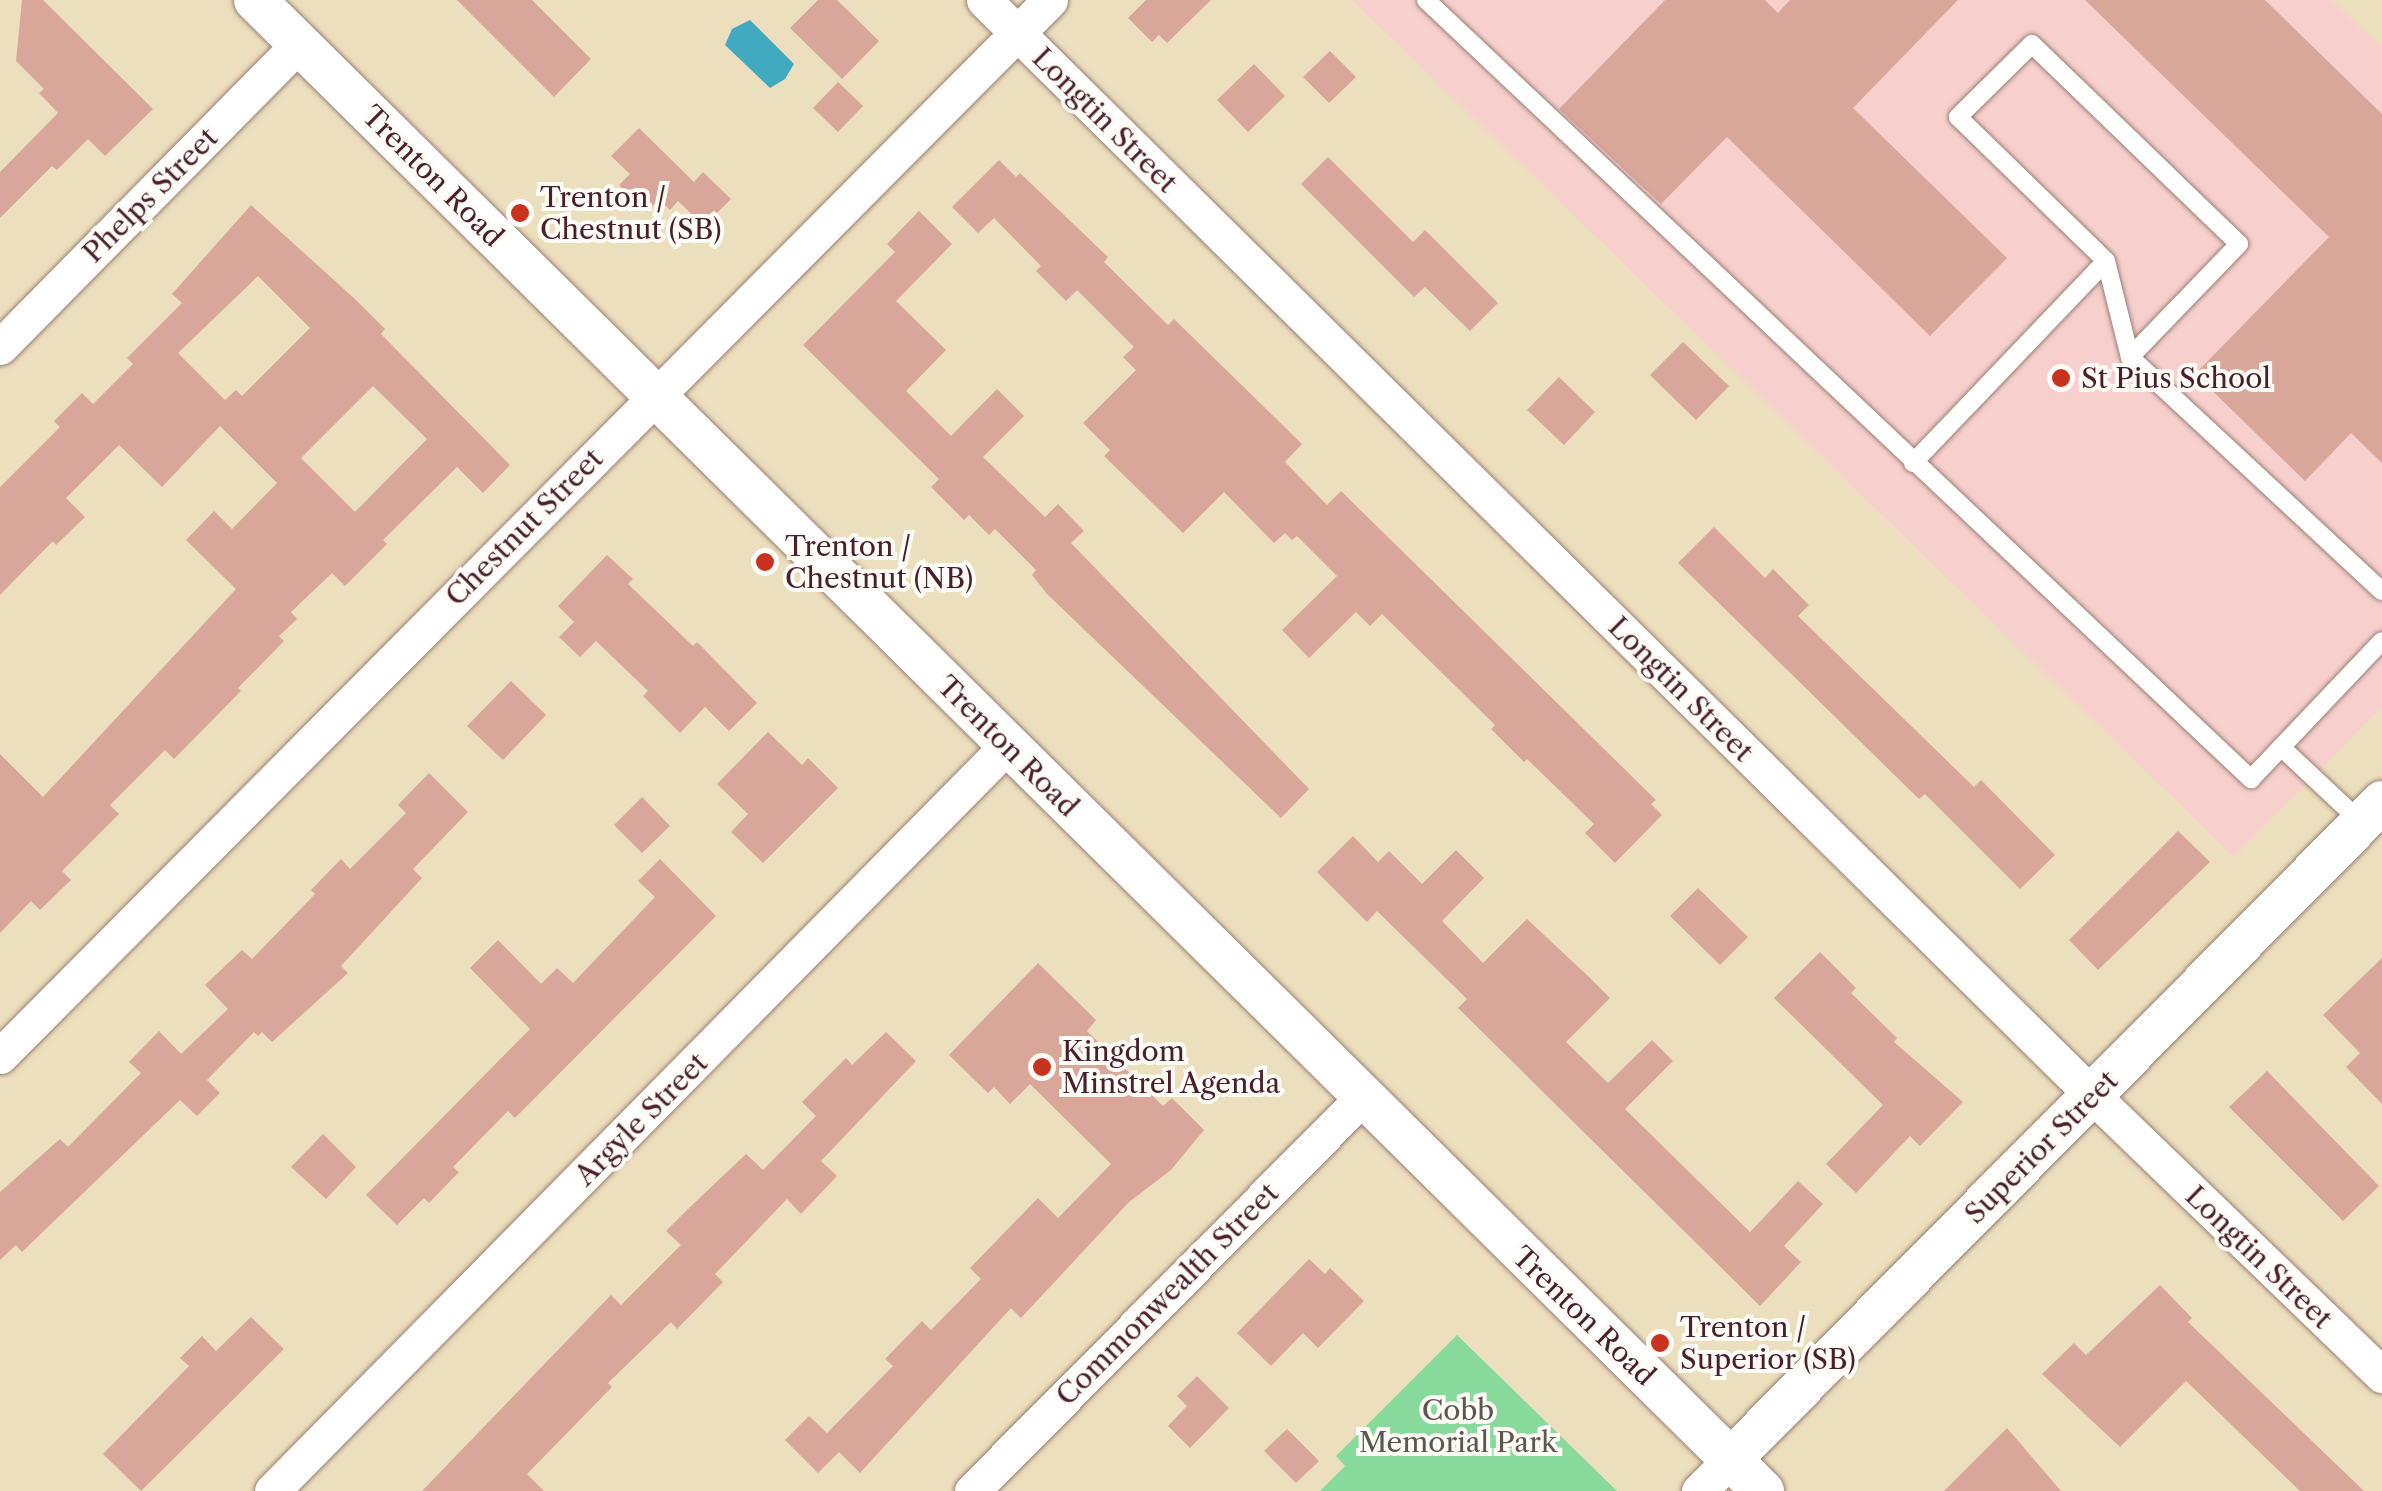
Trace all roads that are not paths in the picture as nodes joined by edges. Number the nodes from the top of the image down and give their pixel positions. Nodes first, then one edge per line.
1 (254, 0) edge
2 (984, 0) edge
3 (1050, 0) edge
4 (1426, 0) edge
5 (1016, 32) junction
6 (299, 44) junction
7 (2106, 261) junction
8 (0, 346) edge
9 (2130, 357) junction
10 (655, 396) junction
11 (1913, 464) junction
12 (2382, 591) edge
13 (2382, 641) edge
14 (1008, 746) junction
15 (2282, 747) junction
16 (2372, 812) edge
17 (0, 1056) edge
18 (2093, 1096) junction
19 (1362, 1098) junction
20 (2382, 1375) edge
21 (1731, 1460) junction
22 (272, 1491) edge
23 (972, 1491) edge
24 (1699, 1491) edge
25 (1763, 1491) edge

1 - 6 street, Trenton Road
2 - 5 street, Longtin Street
3 - 5 street, Chestnut Street
4 - 11 lane
5 - 10 street, Chestnut Street
5 - 18 street, Longtin Street
6 - 8 street, Phelps Street
6 - 10 street, Trenton Road
7 - 9 lane
7 - 9 lane
7 - 11 lane
9 - 12 lane
10 - 14 street, Trenton Road
10 - 17 street, Chestnut Street
11 - 15 lane
13 - 15 lane
14 - 19 street, Trenton Road
14 - 22 street, Argyle Street
15 - 16 lane
16 - 18 street, Superior Street
18 - 20 street, Longtin Street
18 - 21 street, Superior Street
19 - 21 street, Trenton Road
19 - 23 street, Commonwealth Street
21 - 24 street, Superior Street
21 - 25 street, Trenton Road

